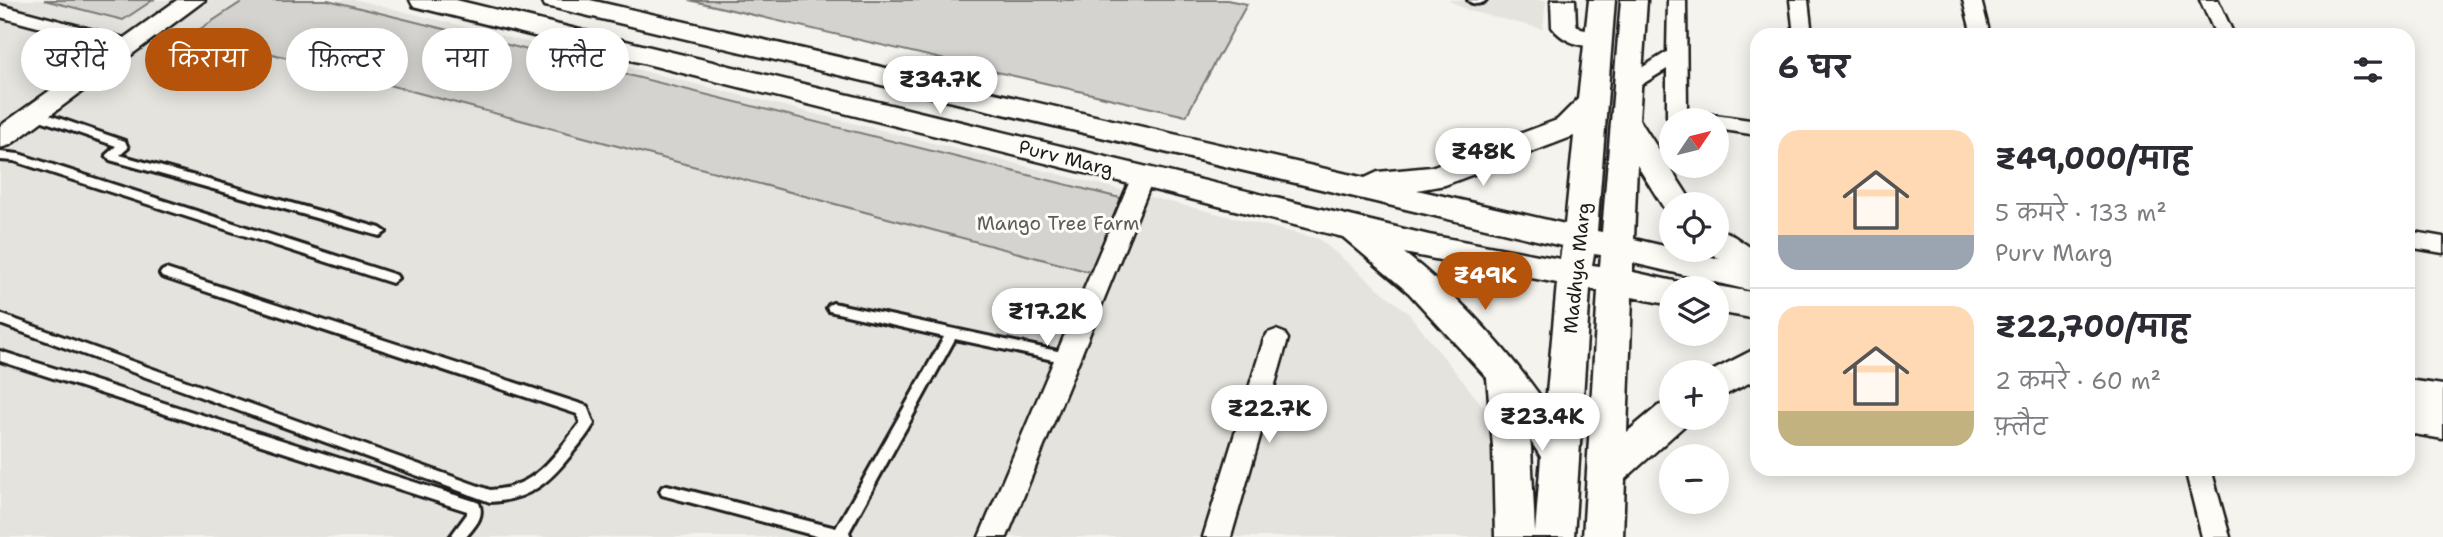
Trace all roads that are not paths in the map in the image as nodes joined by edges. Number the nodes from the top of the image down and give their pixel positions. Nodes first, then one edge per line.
1 (423, 0) edge
2 (555, 0) edge
3 (1473, 0) edge
4 (1481, 0) edge
5 (1563, 0) edge
6 (1602, 0) edge
7 (1634, 0) edge
8 (1677, 0) edge
9 (1799, 0) edge
10 (1972, 0) edge
11 (2209, 0) edge
12 (200, 2) edge
13 (0, 11) edge
14 (64, 28) edge
15 (1802, 28) edge
16 (1979, 28) edge
17 (2222, 28) edge
18 (1598, 40) junction
19 (131, 44) edge
20 (1677, 55) junction
21 (1629, 84) junction
22 (66, 91) edge
23 (1594, 100) junction
24 (1678, 108) edge
25 (35, 114) junction
26 (1624, 118) junction
27 (1729, 124) edge
28 (1750, 127) edge
29 (0, 139) edge
30 (0, 156) edge
31 (1143, 176) junction
32 (1337, 182) junction
33 (1670, 192) edge
34 (1349, 227) junction
35 (380, 232) dead end
36 (1580, 239) junction
37 (2415, 240) edge
38 (2443, 245) edge
39 (1619, 247) junction
40 (1729, 249) edge
41 (1750, 263) edge
42 (166, 274) dead end
43 (1574, 274) junction
44 (392, 278) dead end
45 (1750, 278) edge
46 (1617, 283) junction
47 (1659, 290) edge
48 (1729, 301) edge
49 (1750, 305) edge
50 (833, 308) dead end
51 (0, 319) edge
52 (952, 333) junction
53 (1276, 340) dead end
54 (0, 356) edge
55 (1067, 358) junction
56 (1750, 366) edge
57 (1504, 373) junction
58 (1729, 378) edge
59 (2415, 395) edge
60 (2443, 400) edge
61 (2415, 419) edge
62 (2443, 424) edge
63 (1659, 427) edge
64 (1560, 454) junction
65 (1606, 473) junction
66 (2199, 476) edge
67 (667, 491) dead end
68 (841, 536) edge
69 (457, 537) edge
70 (993, 537) edge
71 (1217, 537) edge
72 (1515, 537) edge
73 (1554, 537) edge
74 (1603, 537) edge
75 (2216, 537) edge

1 - 31 main road, Purv Marg
2 - 32 main road, Purv Marg
3 - 4 lane
5 - 18 street
6 - 18 main road, Madhya Marg
7 - 21 main road, Madhya Marg
8 - 20 street
9 - 15 street
10 - 16 street
11 - 17 street
12 - 19 street
13 - 14 street
18 - 23 main road, Madhya Marg
20 - 21 street
20 - 24 street
21 - 26 main road, Madhya Marg
22 - 25 street
23 - 32 main road
23 - 36 main road, Madhya Marg
25 - 29 street
25 - 35 lane
26 - 33 main road
26 - 39 main road, Madhya Marg
27 - 28 street
30 - 44 lane
31 - 34 main road, Purv Marg
31 - 55 street
32 - 36 main road, Purv Marg
34 - 43 main road, Purv Marg
34 - 57 main road
36 - 39 main road, Purv Marg
36 - 43 main road, Madhya Marg
37 - 38 street
39 - 45 main road, Purv Marg
39 - 46 main road, Madhya Marg
40 - 41 main road
42 - 51 lane
43 - 46 main road, Purv Marg
43 - 64 main road, Madhya Marg
46 - 47 main road, Purv Marg
46 - 65 main road, Madhya Marg
48 - 49 main road
50 - 52 lane
52 - 55 lane
52 - 68 lane
53 - 71 street
54 - 69 lane
55 - 70 street
56 - 58 main road
57 - 64 main road
57 - 72 main road
59 - 60 main road
61 - 62 main road
63 - 65 main road
64 - 73 main road, Madhya Marg
65 - 74 main road, Madhya Marg
66 - 75 street
67 - 68 lane

